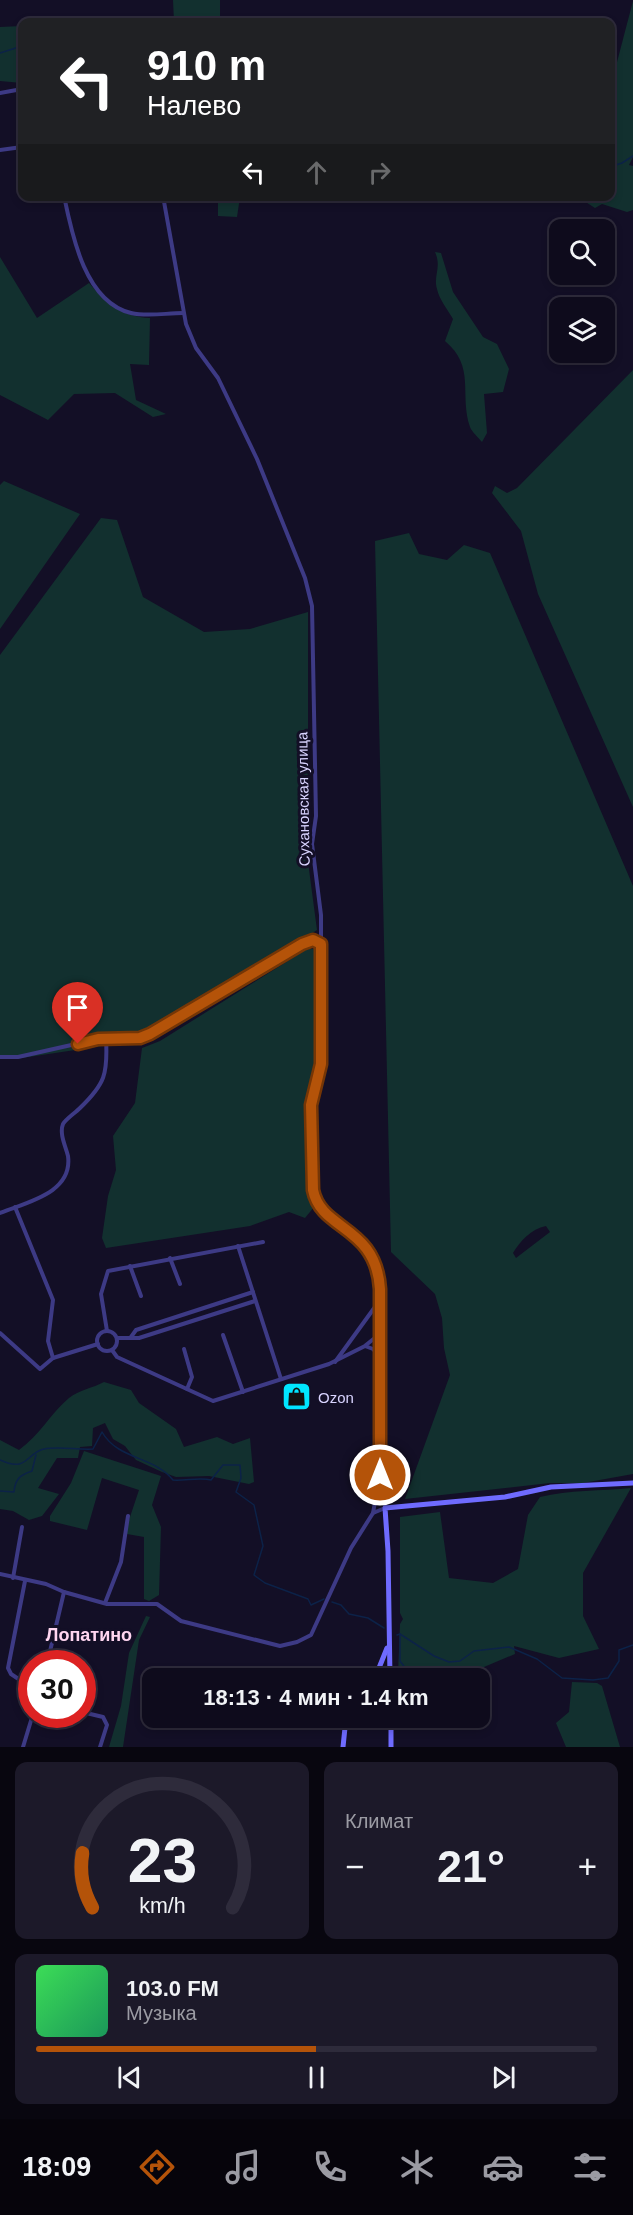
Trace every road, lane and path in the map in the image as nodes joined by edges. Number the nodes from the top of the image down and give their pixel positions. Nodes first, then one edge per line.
1 (18, 90) edge
2 (0, 93) edge
3 (18, 148) edge
4 (0, 150) edge
5 (65, 201) edge
6 (164, 201) edge
7 (183, 313) junction
8 (321, 944) junction
9 (106, 1038) junction
10 (0, 1057) edge
11 (15, 1207) junction
12 (0, 1213) edge
13 (263, 1242) dead end
14 (238, 1246) junction
15 (170, 1258) junction
16 (130, 1266) junction
17 (180, 1284) dead end
18 (252, 1292) junction
19 (141, 1296) dead end
20 (380, 1299) junction
21 (255, 1301) junction
22 (368, 1318) junction
23 (381, 1318) junction
24 (107, 1331) junction
25 (0, 1333) edge
26 (381, 1333) junction
27 (223, 1335) dead end
28 (132, 1336) junction
29 (117, 1338) junction
30 (98, 1344) junction
31 (365, 1346) junction
32 (184, 1349) dead end
33 (112, 1350) junction
34 (53, 1358) junction
35 (380, 1358) junction
36 (335, 1362) junction
37 (281, 1379) junction
38 (187, 1389) junction
39 (243, 1392) junction
40 (380, 1475) junction
41 (633, 1483) edge
42 (385, 1508) junction
43 (373, 1513) junction
44 (128, 1516) dead end
45 (22, 1527) dead end
46 (0, 1574) edge
47 (13, 1578) junction
48 (25, 1581) junction
49 (64, 1592) junction
50 (105, 1603) junction
51 (389, 1632) junction
52 (50, 1650) edge
53 (380, 1668) edge
54 (390, 1668) edge
55 (18, 1679) edge
56 (96, 1715) edge
57 (29, 1728) edge
58 (345, 1728) edge
59 (391, 1728) edge
60 (23, 1747) edge
61 (100, 1747) edge
62 (343, 1747) edge
63 (391, 1747) edge

1 - 2 street
3 - 4 street
5 - 7 street
6 - 7 street, Сухановская улица
7 - 8 street, Сухановская улица
8 - 9 street
8 - 20 street, Сухановская улица
9 - 10 street
9 - 11 street
11 - 12 street
11 - 34 street
13 - 14 street
14 - 15 street
14 - 18 street
15 - 16 street
15 - 17 street
16 - 19 street
16 - 24 street
18 - 21 street
18 - 28 street
20 - 22 street
20 - 23 street, Сухановская улица
21 - 28 street
21 - 37 street
22 - 23 street
22 - 36 street
23 - 26 street, Сухановская улица
24 - 29 street
24 - 30 street
25 - 34 street
26 - 31 street
26 - 35 street, Сухановская улица
27 - 39 street
28 - 29 street
29 - 33 street
30 - 33 street
30 - 34 street
31 - 35 street
31 - 36 street
32 - 38 street
33 - 38 street
35 - 40 street, Сухановская улица
36 - 37 street
37 - 39 street
38 - 39 street
40 - 42 street, Сухановская улица
40 - 43 street
41 - 42 street
42 - 43 street
42 - 51 street, Сухановская улица
43 - 50 street
44 - 50 street
45 - 47 street
46 - 47 street
47 - 48 street
48 - 49 street
48 - 55 street
49 - 50 street
49 - 52 street
51 - 53 street
51 - 54 street, Сухановская улица
56 - 61 street
57 - 60 street
58 - 62 street
59 - 63 street

